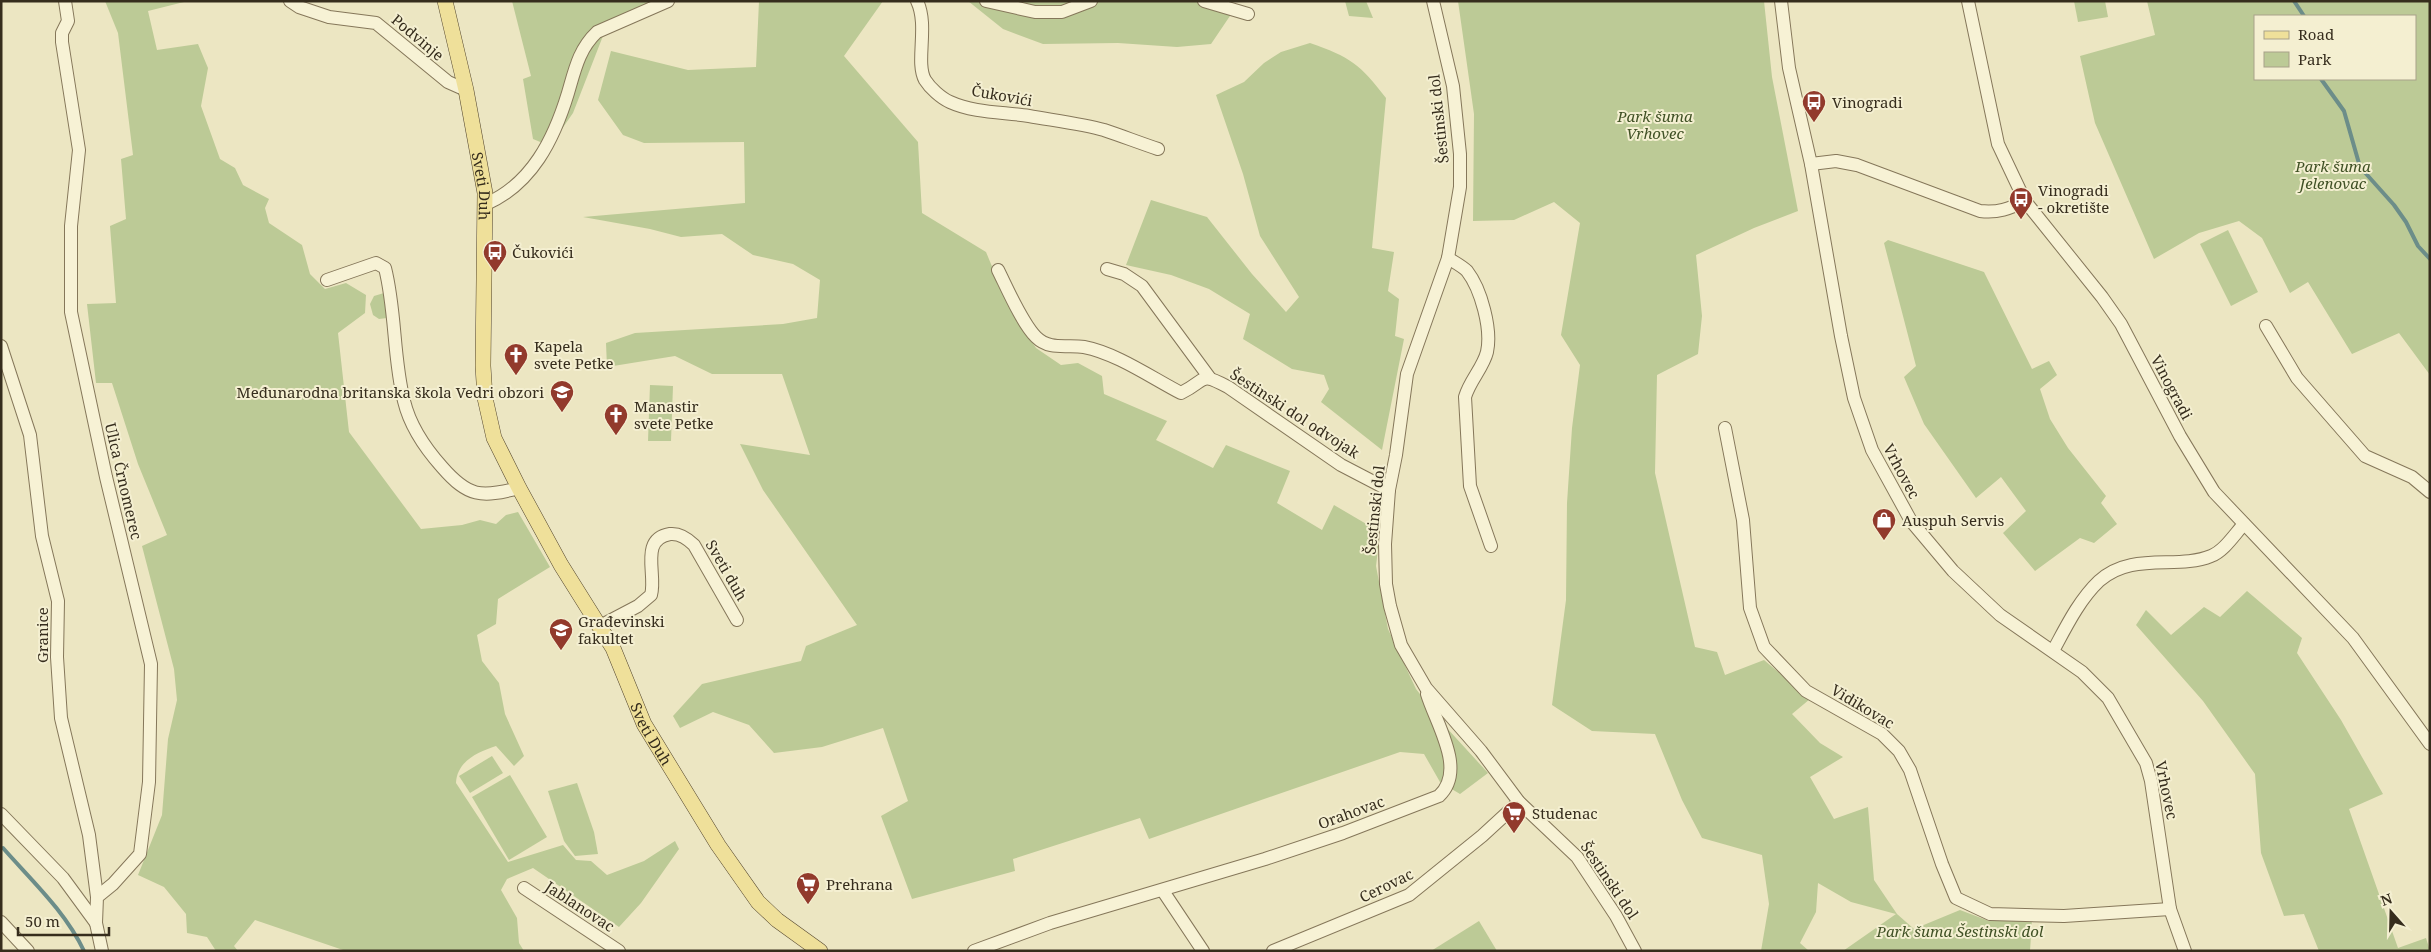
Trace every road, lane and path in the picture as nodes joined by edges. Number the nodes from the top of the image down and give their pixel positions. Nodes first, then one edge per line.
1 (65, 1) edge
2 (290, 1) edge
3 (445, 1) edge
4 (668, 1) edge
5 (917, 1) edge
6 (986, 1) edge
7 (1091, 1) edge
8 (1204, 1) edge
9 (1433, 1) edge
10 (1781, 1) edge
11 (1968, 1) edge
12 (1248, 14) dead end
13 (466, 90) junction
14 (1158, 149) dead end
15 (1810, 164) junction
16 (2025, 202) junction
17 (486, 204) junction
18 (1448, 258) junction
19 (1107, 269) dead end
20 (998, 270) dead end
21 (327, 280) dead end
22 (2266, 326) dead end
23 (1, 346) edge
24 (1209, 377) junction
25 (1725, 428) dead end
26 (519, 488) junction
27 (1390, 490) junction
28 (2430, 492) edge
29 (2244, 524) junction
30 (1491, 546) dead end
31 (737, 620) dead end
32 (600, 626) junction
33 (2053, 651) junction
34 (1426, 688) junction
35 (2430, 744) edge
36 (1520, 802) junction
37 (1, 814) edge
38 (524, 888) dead end
39 (1162, 891) junction
40 (97, 896) junction
41 (2170, 909) junction
42 (1, 922) edge
43 (96, 924) junction
44 (28, 951) edge
45 (102, 951) edge
46 (619, 951) edge
47 (820, 951) edge
48 (974, 951) edge
49 (1204, 951) edge
50 (1273, 951) edge
51 (1635, 951) edge
52 (2185, 951) edge

1 - 40 street, Ulica Črnomerec
2 - 13 street, Podvinje
3 - 13 main road, Sveti Duh
4 - 17 street
5 - 14 street, Čukovići
6 - 7 street
8 - 12 street
9 - 18 street, Šestinski dol
10 - 15 street, Vrhovec
11 - 16 street, Vinogradi
13 - 17 main road, Sveti Duh
15 - 16 street
15 - 33 street, Vrhovec
16 - 29 street, Vinogradi
17 - 26 main road, Sveti Duh
18 - 27 street, Šestinski dol
18 - 30 street
19 - 24 street, Šestinski dol odvojak
20 - 24 street, Šestinski dol odvojak
21 - 26 street
22 - 28 street
23 - 40 street, Granice
24 - 27 street, Šestinski dol odvojak
25 - 41 street, Vidikovac
26 - 32 main road, Sveti Duh
27 - 34 street, Šestinski dol
29 - 33 street
29 - 35 street, Vinogradi
31 - 32 street, Sveti duh
32 - 47 main road, Sveti Duh
33 - 41 street, Vrhovec
34 - 36 street, Šestinski dol
34 - 39 street, Orahovac
36 - 50 street, Cerovac
36 - 51 street, Šestinski dol
37 - 43 street
38 - 46 street, Jablanovac
39 - 48 street, Orahovac
39 - 49 street
40 - 43 street
41 - 52 street, Vrhovec
42 - 44 street
43 - 45 street

